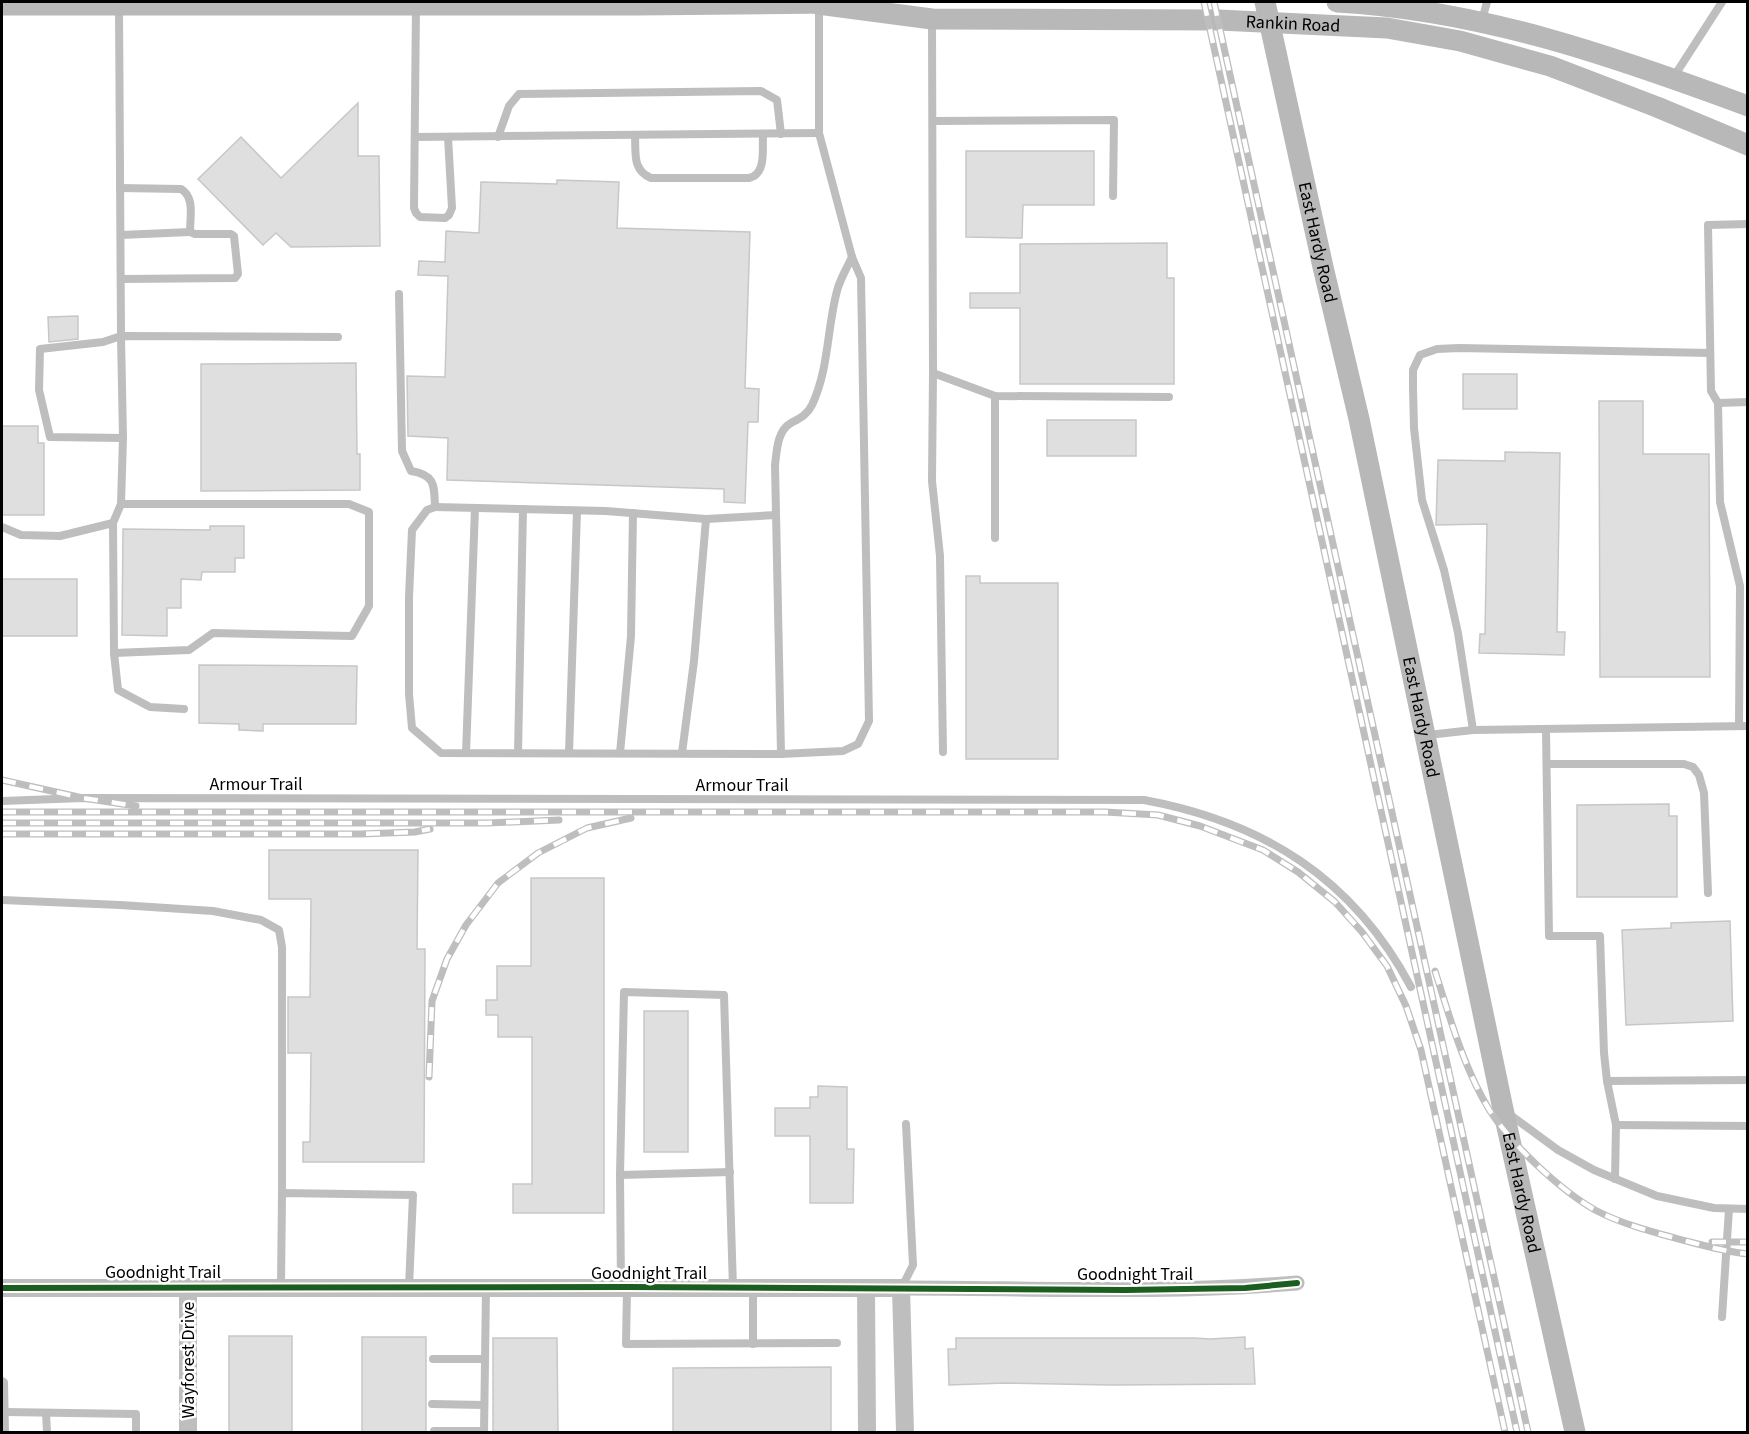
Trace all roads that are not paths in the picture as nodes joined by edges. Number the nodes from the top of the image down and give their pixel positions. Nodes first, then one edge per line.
1 (847, 2) edge
2 (1265, 2) edge
3 (1337, 2) edge
4 (1722, 2) edge
5 (231, 3) edge
6 (351, 3) edge
7 (465, 3) edge
8 (638, 3) edge
9 (819, 3) edge
10 (7, 4) edge
11 (416, 4) junction
12 (120, 5) junction
13 (1485, 11) edge
14 (932, 19) junction
15 (1270, 23) junction
16 (1672, 78) junction
17 (1748, 106) edge
18 (1657, 107) junction
19 (933, 121) junction
20 (819, 133) junction
21 (763, 134) junction
22 (781, 134) junction
23 (635, 135) junction
24 (416, 137) junction
25 (448, 137) junction
26 (498, 137) junction
27 (1748, 145) edge
28 (120, 188) junction
29 (1113, 196) dead end
30 (1748, 224) edge
31 (190, 232) junction
32 (121, 235) junction
33 (852, 257) junction
34 (121, 279) junction
35 (399, 294) dead end
36 (121, 336) junction
37 (338, 337) dead end
38 (1710, 352) junction
39 (933, 373) junction
40 (995, 396) junction
41 (1169, 396) dead end
42 (1748, 402) edge
43 (1718, 403) junction
44 (123, 438) junction
45 (121, 504) junction
46 (435, 507) junction
47 (475, 508) junction
48 (523, 509) junction
49 (577, 511) junction
50 (633, 513) junction
51 (776, 515) junction
52 (706, 519) junction
53 (113, 523) junction
54 (2, 527) edge
55 (995, 538) dead end
56 (1744, 586) edge
57 (114, 653) junction
58 (184, 709) dead end
59 (1743, 726) edge
60 (1546, 729) junction
61 (1473, 730) junction
62 (1426, 735) junction
63 (943, 752) dead end
64 (466, 753) junction
65 (518, 753) junction
66 (569, 753) junction
67 (620, 753) junction
68 (682, 753) junction
69 (781, 754) junction
70 (1547, 764) junction
71 (2, 801) edge
72 (1708, 893) dead end
73 (2, 900) edge
74 (1411, 987) dead end
75 (1748, 1080) edge
76 (1607, 1081) junction
77 (1503, 1109) junction
78 (906, 1124) dead end
79 (1616, 1125) junction
80 (1748, 1126) edge
81 (730, 1172) junction
82 (620, 1175) junction
83 (1615, 1179) junction
84 (282, 1193) junction
85 (1729, 1209) junction
86 (1748, 1209) edge
87 (1297, 1283) dead end
88 (188, 1287) junction
89 (624, 1287) junction
90 (2, 1288) edge
91 (281, 1288) junction
92 (409, 1288) junction
93 (486, 1288) junction
94 (901, 1288) junction
95 (733, 1289) junction
96 (753, 1289) junction
97 (866, 1289) junction
98 (1722, 1317) dead end
99 (837, 1343) dead end
100 (753, 1344) junction
101 (433, 1359) dead end
102 (485, 1359) junction
103 (2, 1381) edge
104 (432, 1404) dead end
105 (484, 1405) junction
106 (5, 1412) junction
107 (46, 1413) junction
108 (434, 1431) edge
109 (5, 1432) edge
110 (47, 1432) edge
111 (136, 1432) edge
112 (188, 1432) edge
113 (484, 1432) edge
114 (867, 1432) edge
115 (904, 1432) edge
116 (1575, 1432) edge

1 - 9 main road, Rankin Road
2 - 15 main road, East Hardy Road
3 - 13 main road, Rankin Road
4 - 16 lane
5 - 6 main road, Rankin Road
5 - 12 main road, Rankin Road
6 - 11 main road, Rankin Road
7 - 8 main road, Rankin Road
7 - 11 main road, Rankin Road
8 - 9 main road, Rankin Road
9 - 14 main road, Rankin Road
9 - 20 lane
10 - 12 main road, Rankin Road
11 - 24 lane
12 - 28 lane
13 - 16 main road, Rankin Road
14 - 15 main road, Rankin Road
14 - 19 lane
15 - 18 main road, Rankin Road
15 - 62 main road, East Hardy Road
16 - 17 main road, Rankin Road
16 - 18 main road
18 - 27 main road, Rankin Road
19 - 29 lane
19 - 39 lane
20 - 22 lane
20 - 33 lane
21 - 22 lane
21 - 23 lane
21 - 23 lane
22 - 26 lane
23 - 26 lane
24 - 25 lane
24 - 25 lane
25 - 26 lane
28 - 31 lane
28 - 32 lane
30 - 38 lane
31 - 32 lane
31 - 34 lane
32 - 34 lane
33 - 51 lane
33 - 69 lane
34 - 36 lane
35 - 46 lane
36 - 37 lane
36 - 44 lane
36 - 44 lane
38 - 43 lane
38 - 61 lane
39 - 40 lane
39 - 63 lane
40 - 41 lane
40 - 55 lane
42 - 43 lane
43 - 56 lane
44 - 45 lane
45 - 53 lane
45 - 57 lane
46 - 47 lane
46 - 64 lane
47 - 48 lane
47 - 64 lane
48 - 49 lane
48 - 65 lane
49 - 50 lane
49 - 66 lane
50 - 52 lane
50 - 67 lane
51 - 52 lane
51 - 69 lane
52 - 68 lane
53 - 54 lane
53 - 57 lane
56 - 59 lane
57 - 58 lane
59 - 60 lane
60 - 61 lane
60 - 70 lane
61 - 62 lane
62 - 77 main road, East Hardy Road
64 - 65 lane
65 - 66 lane
66 - 67 lane
67 - 68 lane
68 - 69 lane
70 - 72 lane
70 - 76 lane
71 - 74 lane, Armour Trail
73 - 84 lane
75 - 76 lane
76 - 79 lane
77 - 83 lane
77 - 116 main road, East Hardy Road
78 - 94 lane
79 - 80 lane
79 - 83 lane
81 - 82 lane
81 - 82 lane
81 - 95 lane
82 - 89 lane
83 - 85 lane
84 - 91 lane
84 - 92 lane
85 - 86 lane
85 - 98 lane
87 - 94 street, Goodnight Trail
88 - 90 street, Goodnight Trail
88 - 91 street, Goodnight Trail
88 - 112 street, Wayforest Drive
89 - 93 street, Goodnight Trail
89 - 95 street, Goodnight Trail
89 - 100 lane
91 - 92 street, Goodnight Trail
92 - 93 street, Goodnight Trail
93 - 102 lane
94 - 97 street, Goodnight Trail
94 - 115 street
95 - 96 street, Goodnight Trail
96 - 97 street, Goodnight Trail
96 - 100 lane
97 - 114 street
99 - 100 lane
101 - 102 lane
102 - 105 lane
103 - 106 lane
104 - 105 lane
105 - 113 lane
106 - 107 lane
106 - 109 lane
107 - 110 lane
107 - 111 lane
108 - 113 lane

